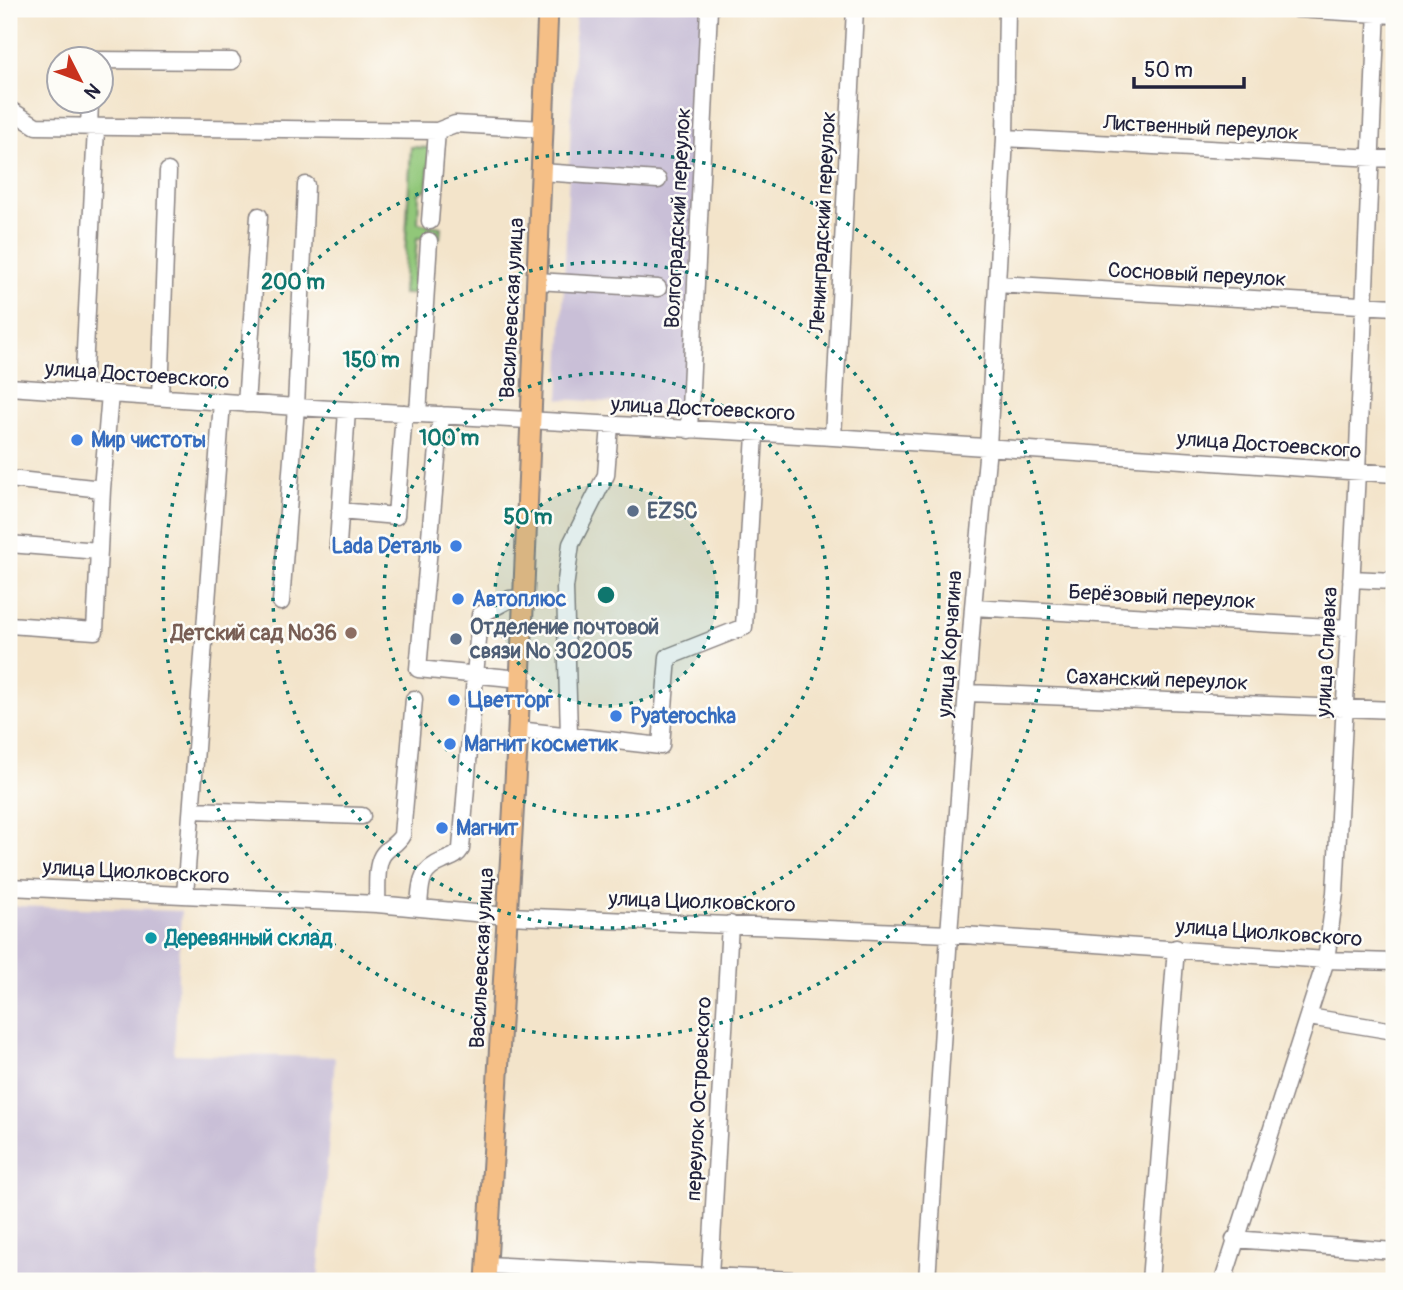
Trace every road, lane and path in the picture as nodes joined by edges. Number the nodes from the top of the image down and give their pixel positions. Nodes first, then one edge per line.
1 (548, 9) edge
2 (709, 9) edge
3 (855, 9) edge
4 (1007, 9) edge
5 (1297, 9) edge
6 (1377, 11) edge
7 (1394, 15) edge
8 (116, 60) edge
9 (232, 61) dead end
10 (9, 109) edge
11 (91, 116) edge
12 (92, 128) junction
13 (543, 129) junction
14 (436, 131) junction
15 (1006, 138) junction
16 (1369, 158) junction
17 (1394, 159) edge
18 (168, 171) dead end
19 (541, 172) junction
20 (658, 180) dead end
21 (306, 185) dead end
22 (259, 216) dead end
23 (429, 221) dead end
24 (429, 241) dead end
25 (536, 281) junction
26 (997, 285) junction
27 (658, 288) dead end
28 (1364, 305) junction
29 (1394, 307) edge
30 (9, 387) edge
31 (83, 391) junction
32 (110, 394) junction
33 (160, 397) junction
34 (222, 402) junction
35 (246, 404) junction
36 (296, 407) junction
37 (347, 410) junction
38 (411, 414) junction
39 (441, 415) junction
40 (530, 419) junction
41 (610, 425) junction
42 (689, 430) junction
43 (755, 434) junction
44 (833, 437) junction
45 (988, 447) junction
46 (1357, 472) junction
47 (1394, 474) edge
48 (9, 479) edge
49 (102, 489) junction
50 (340, 511) junction
51 (9, 544) edge
52 (338, 545) dead end
53 (99, 551) junction
54 (1352, 579) junction
55 (1394, 581) edge
56 (523, 598) junction
57 (281, 602) dead end
58 (973, 607) junction
59 (9, 625) edge
60 (1349, 628) junction
61 (474, 674) junction
62 (520, 679) junction
63 (968, 693) junction
64 (414, 699) dead end
65 (1345, 709) junction
66 (1394, 710) edge
67 (518, 730) junction
68 (569, 735) junction
69 (192, 810) junction
70 (362, 816) dead end
71 (9, 887) edge
72 (186, 895) junction
73 (377, 904) junction
74 (419, 906) junction
75 (507, 916) junction
76 (730, 924) junction
77 (949, 934) junction
78 (1176, 948) junction
79 (1326, 960) junction
80 (1394, 962) edge
81 (1309, 1017) junction
82 (1394, 1031) edge
83 (1234, 1239) junction
84 (1394, 1251) edge
85 (487, 1273) edge
86 (710, 1276) junction
87 (813, 1281) edge
88 (927, 1281) edge
89 (1150, 1281) edge
90 (1223, 1281) edge

1 - 13 main road, Васильевская улица
2 - 42 street, Волгоградский переулок
3 - 44 street, Ленинградский переулок
4 - 15 street, улица Корчагина
5 - 6 street
6 - 7 street
6 - 16 street, улица Спивака
8 - 9 street
10 - 12 street
11 - 12 street
12 - 14 street
12 - 31 street
13 - 14 street
13 - 19 main road, Васильевская улица
14 - 23 street
15 - 16 street, Лиственный переулок
15 - 26 street, улица Корчагина
16 - 17 street, Лиственный переулок
16 - 28 street, улица Спивака
18 - 33 street
19 - 20 street
19 - 25 main road, Васильевская улица
21 - 36 street
22 - 35 street
24 - 38 street
25 - 27 street
25 - 40 main road, Васильевская улица
26 - 28 street, Сосновый переулок
26 - 45 street, улица Корчагина
28 - 29 street, Сосновый переулок
28 - 46 street, улица Спивака
30 - 31 street, улица Достоевского
31 - 32 street, улица Достоевского
32 - 33 street, улица Достоевского
32 - 49 street
33 - 34 street, улица Достоевского
34 - 35 street, улица Достоевского
34 - 69 street
35 - 36 street, улица Достоевского
36 - 37 street, улица Достоевского
36 - 57 street
37 - 38 street, улица Достоевского
37 - 50 street
38 - 39 street, улица Достоевского
38 - 50 street
39 - 40 street, улица Достоевского
39 - 61 street
40 - 41 street, улица Достоевского
40 - 56 main road, Васильевская улица
41 - 42 street, улица Достоевского
41 - 68 street
42 - 43 street, улица Достоевского
43 - 44 street, улица Достоевского
43 - 68 street
44 - 45 street, улица Достоевского
45 - 46 street, улица Достоевского
45 - 58 street, улица Корчагина
46 - 47 street, улица Достоевского
46 - 54 street, улица Спивака
48 - 49 street
49 - 53 street
50 - 52 street
51 - 53 street
53 - 59 street
54 - 55 street
54 - 60 street, улица Спивака
56 - 61 street
56 - 62 main road, Васильевская улица
58 - 60 street, Берёзовый переулок
58 - 63 street, улица Корчагина
60 - 65 street, улица Спивака
61 - 62 street
61 - 74 street
62 - 67 main road, Васильевская улица
63 - 65 street, Саханский переулок
63 - 77 street, улица Корчагина
64 - 73 street
65 - 66 street, Саханский переулок
65 - 79 street, улица Спивака
67 - 68 street
67 - 75 main road, Васильевская улица
69 - 70 street
69 - 72 street
71 - 72 street, улица Циолковского
72 - 73 street, улица Циолковского
73 - 74 street, улица Циолковского
74 - 75 street, улица Циолковского
75 - 76 street, улица Циолковского
75 - 85 main road, Васильевская улица
76 - 77 street, улица Циолковского
76 - 86 street, переулок Островского
77 - 78 street, улица Циолковского
77 - 88 street, улица Корчагина
78 - 79 street, улица Циолковского
78 - 89 street
79 - 80 street, улица Циолковского
79 - 81 street, улица Спивака
81 - 82 street
81 - 83 street, улица Спивака
83 - 84 street
83 - 90 street, улица Спивака
85 - 86 street
86 - 87 street

